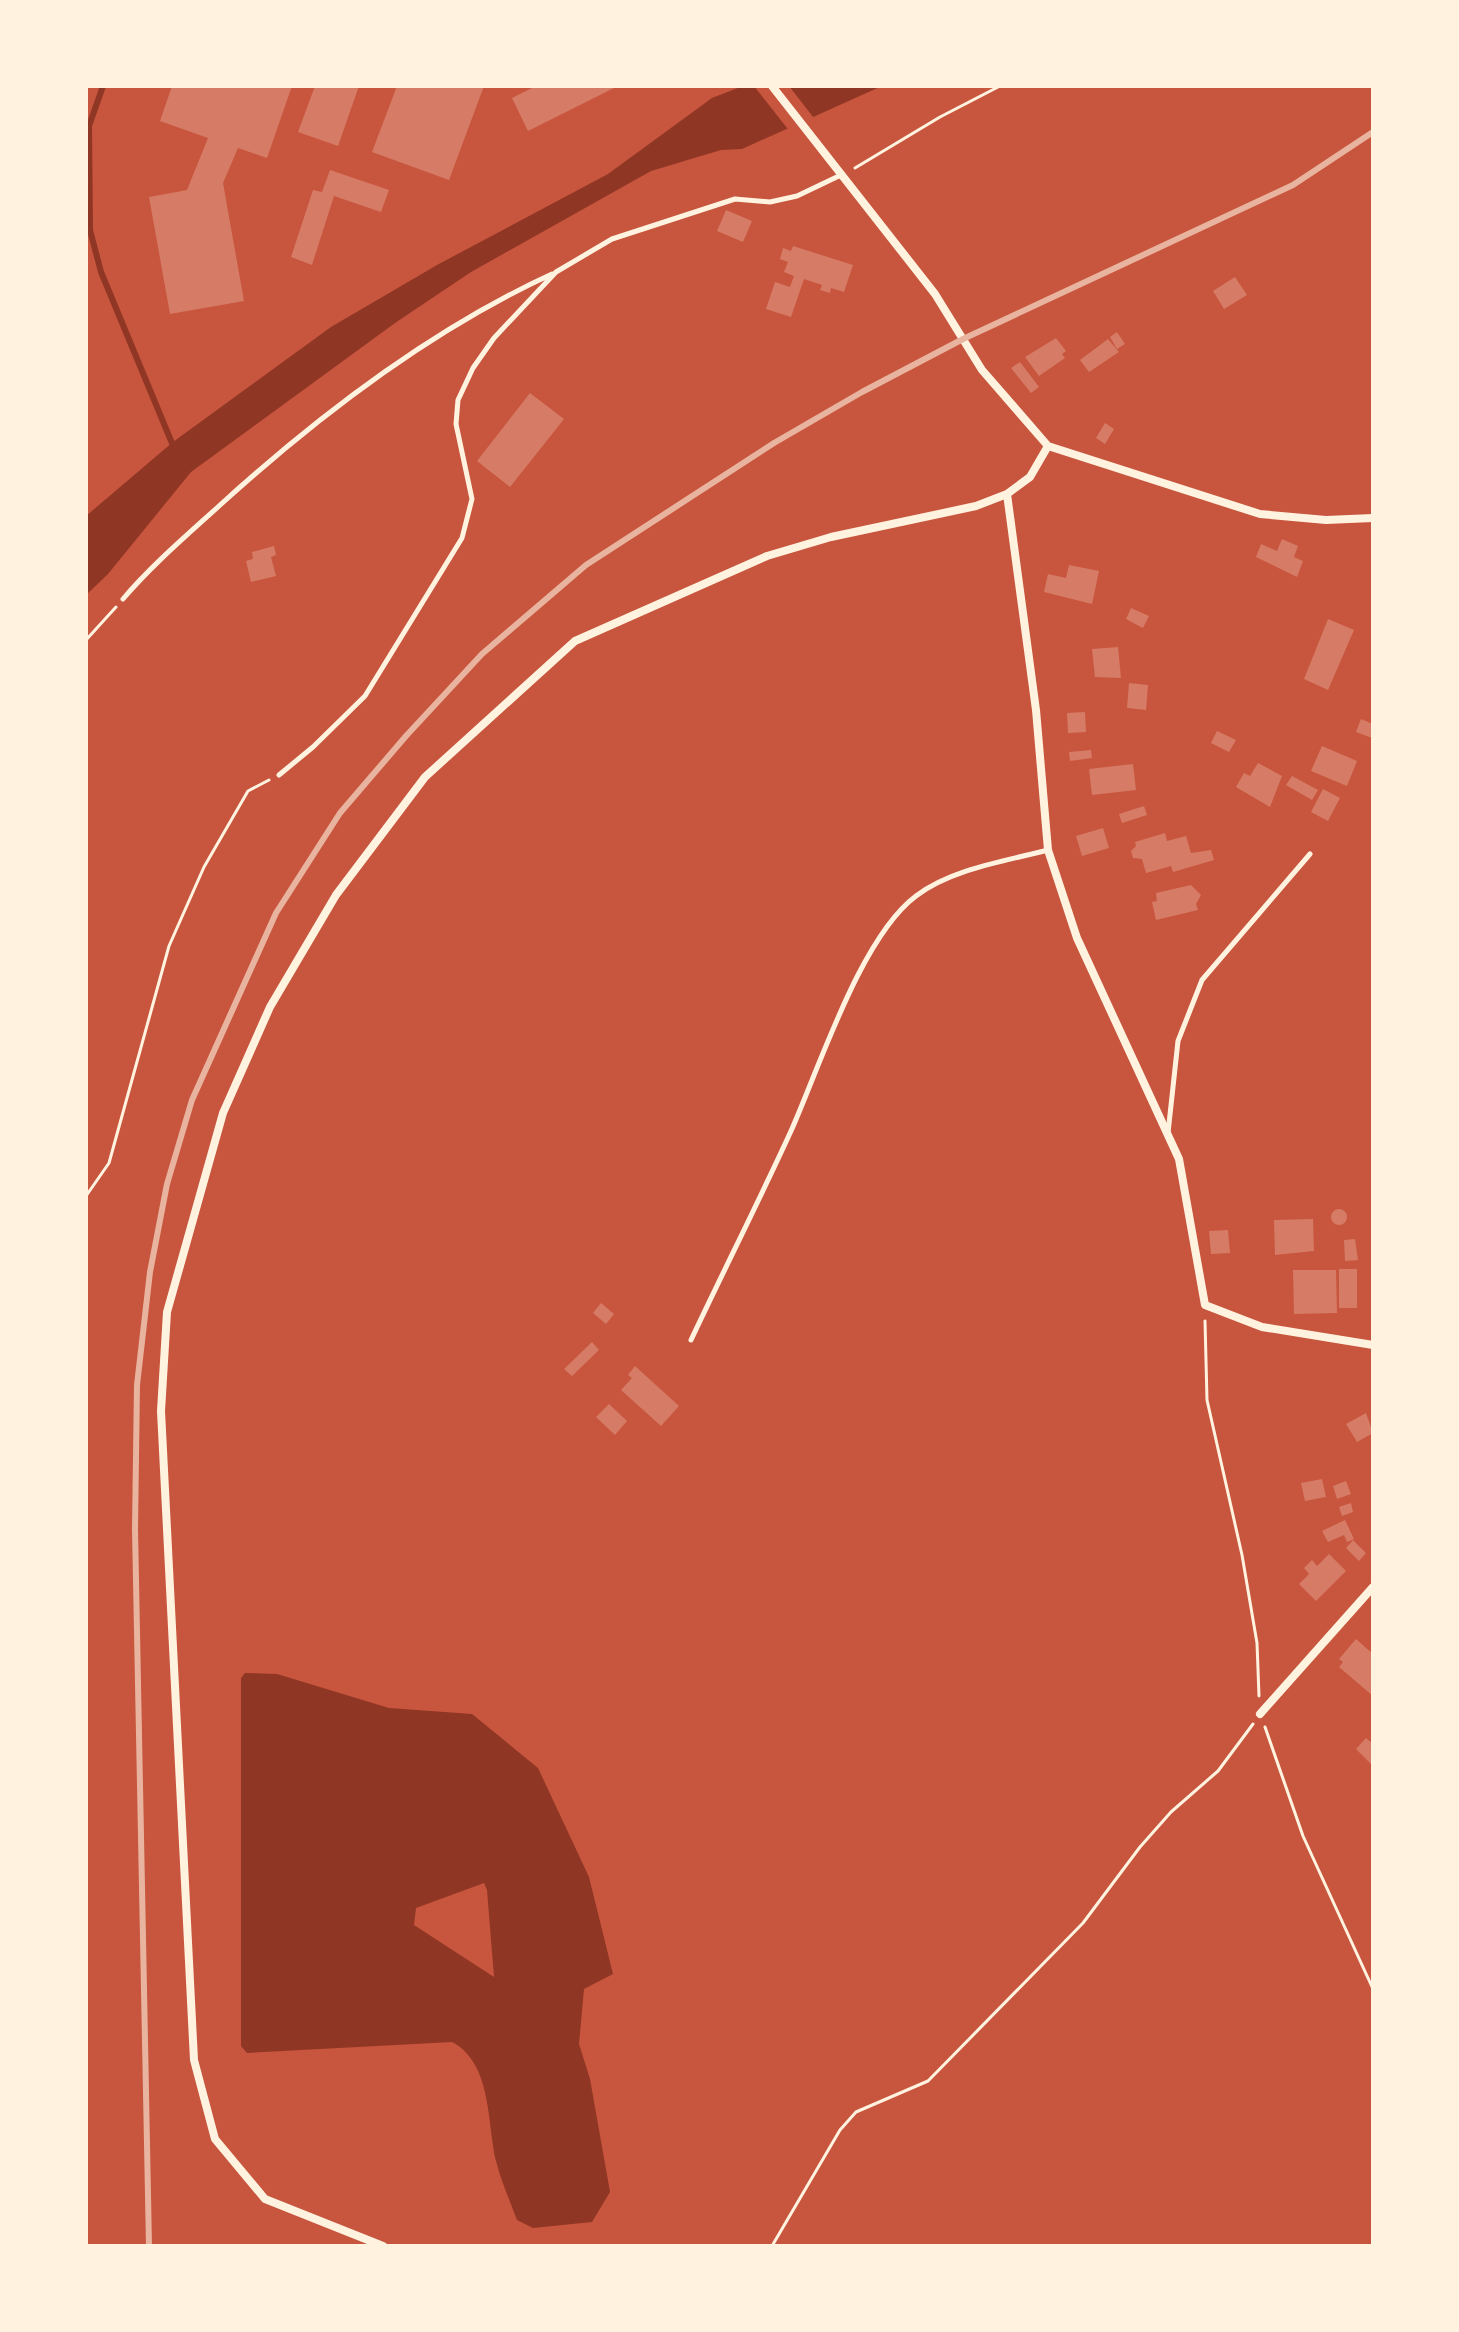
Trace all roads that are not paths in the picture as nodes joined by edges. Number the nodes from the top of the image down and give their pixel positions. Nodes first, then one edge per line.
1 (772, 86) edge
2 (841, 175) junction
3 (556, 272) junction
4 (1048, 446) junction
5 (1007, 494) junction
6 (1373, 518) edge
7 (123, 599) road end
8 (279, 775) road end
9 (1048, 850) junction
10 (1310, 854) dead end
11 (1168, 1134) junction
12 (691, 1340) dead end
13 (1373, 1345) edge
14 (1373, 1587) edge
15 (1260, 1714) road end
16 (383, 2246) edge

1 - 2 street
2 - 3 lane
2 - 4 street
3 - 7 lane
3 - 8 lane
4 - 5 street
4 - 6 street
5 - 9 street
5 - 16 street
9 - 11 street
9 - 12 lane
10 - 11 lane
11 - 13 street
14 - 15 street

